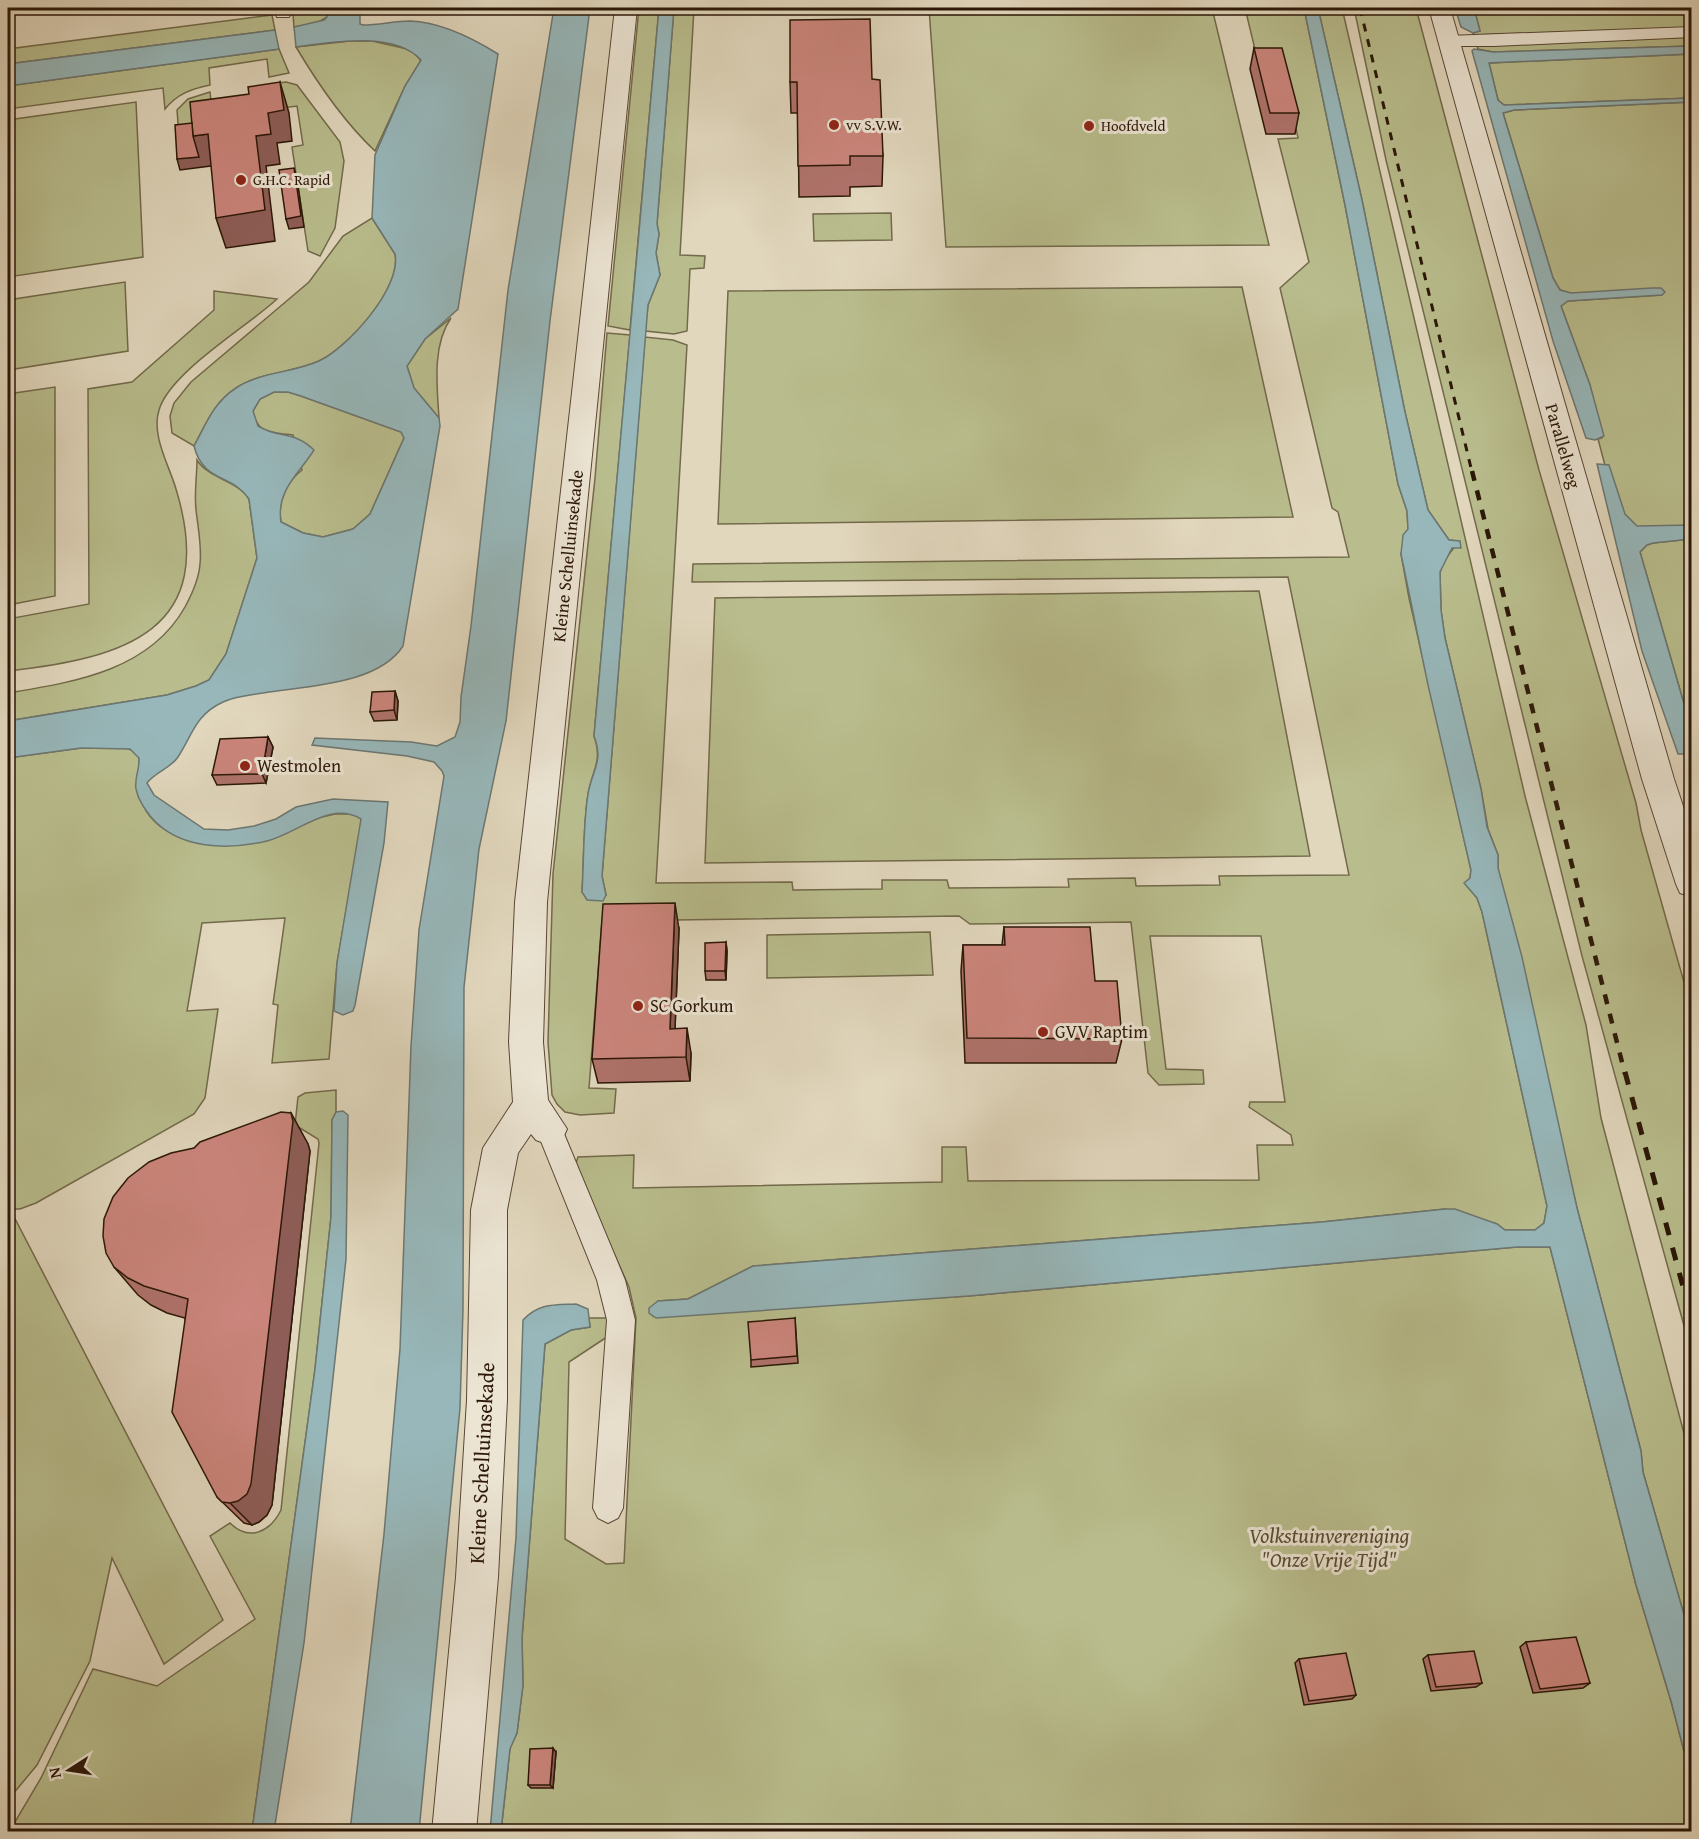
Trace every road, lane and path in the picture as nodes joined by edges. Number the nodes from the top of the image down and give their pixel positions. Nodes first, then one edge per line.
1 (626, 8) edge
2 (1438, 8) edge
3 (1692, 32) edge
4 (1448, 41) junction
5 (1692, 884) edge
6 (540, 1117) junction
7 (608, 1508) dead end
8 (454, 1832) edge

1 - 6 street, Kleine Schelluinsekade
2 - 4 street, Parallelweg
3 - 4 lane
4 - 5 street, Parallelweg
6 - 7 lane
6 - 8 street, Kleine Schelluinsekade

